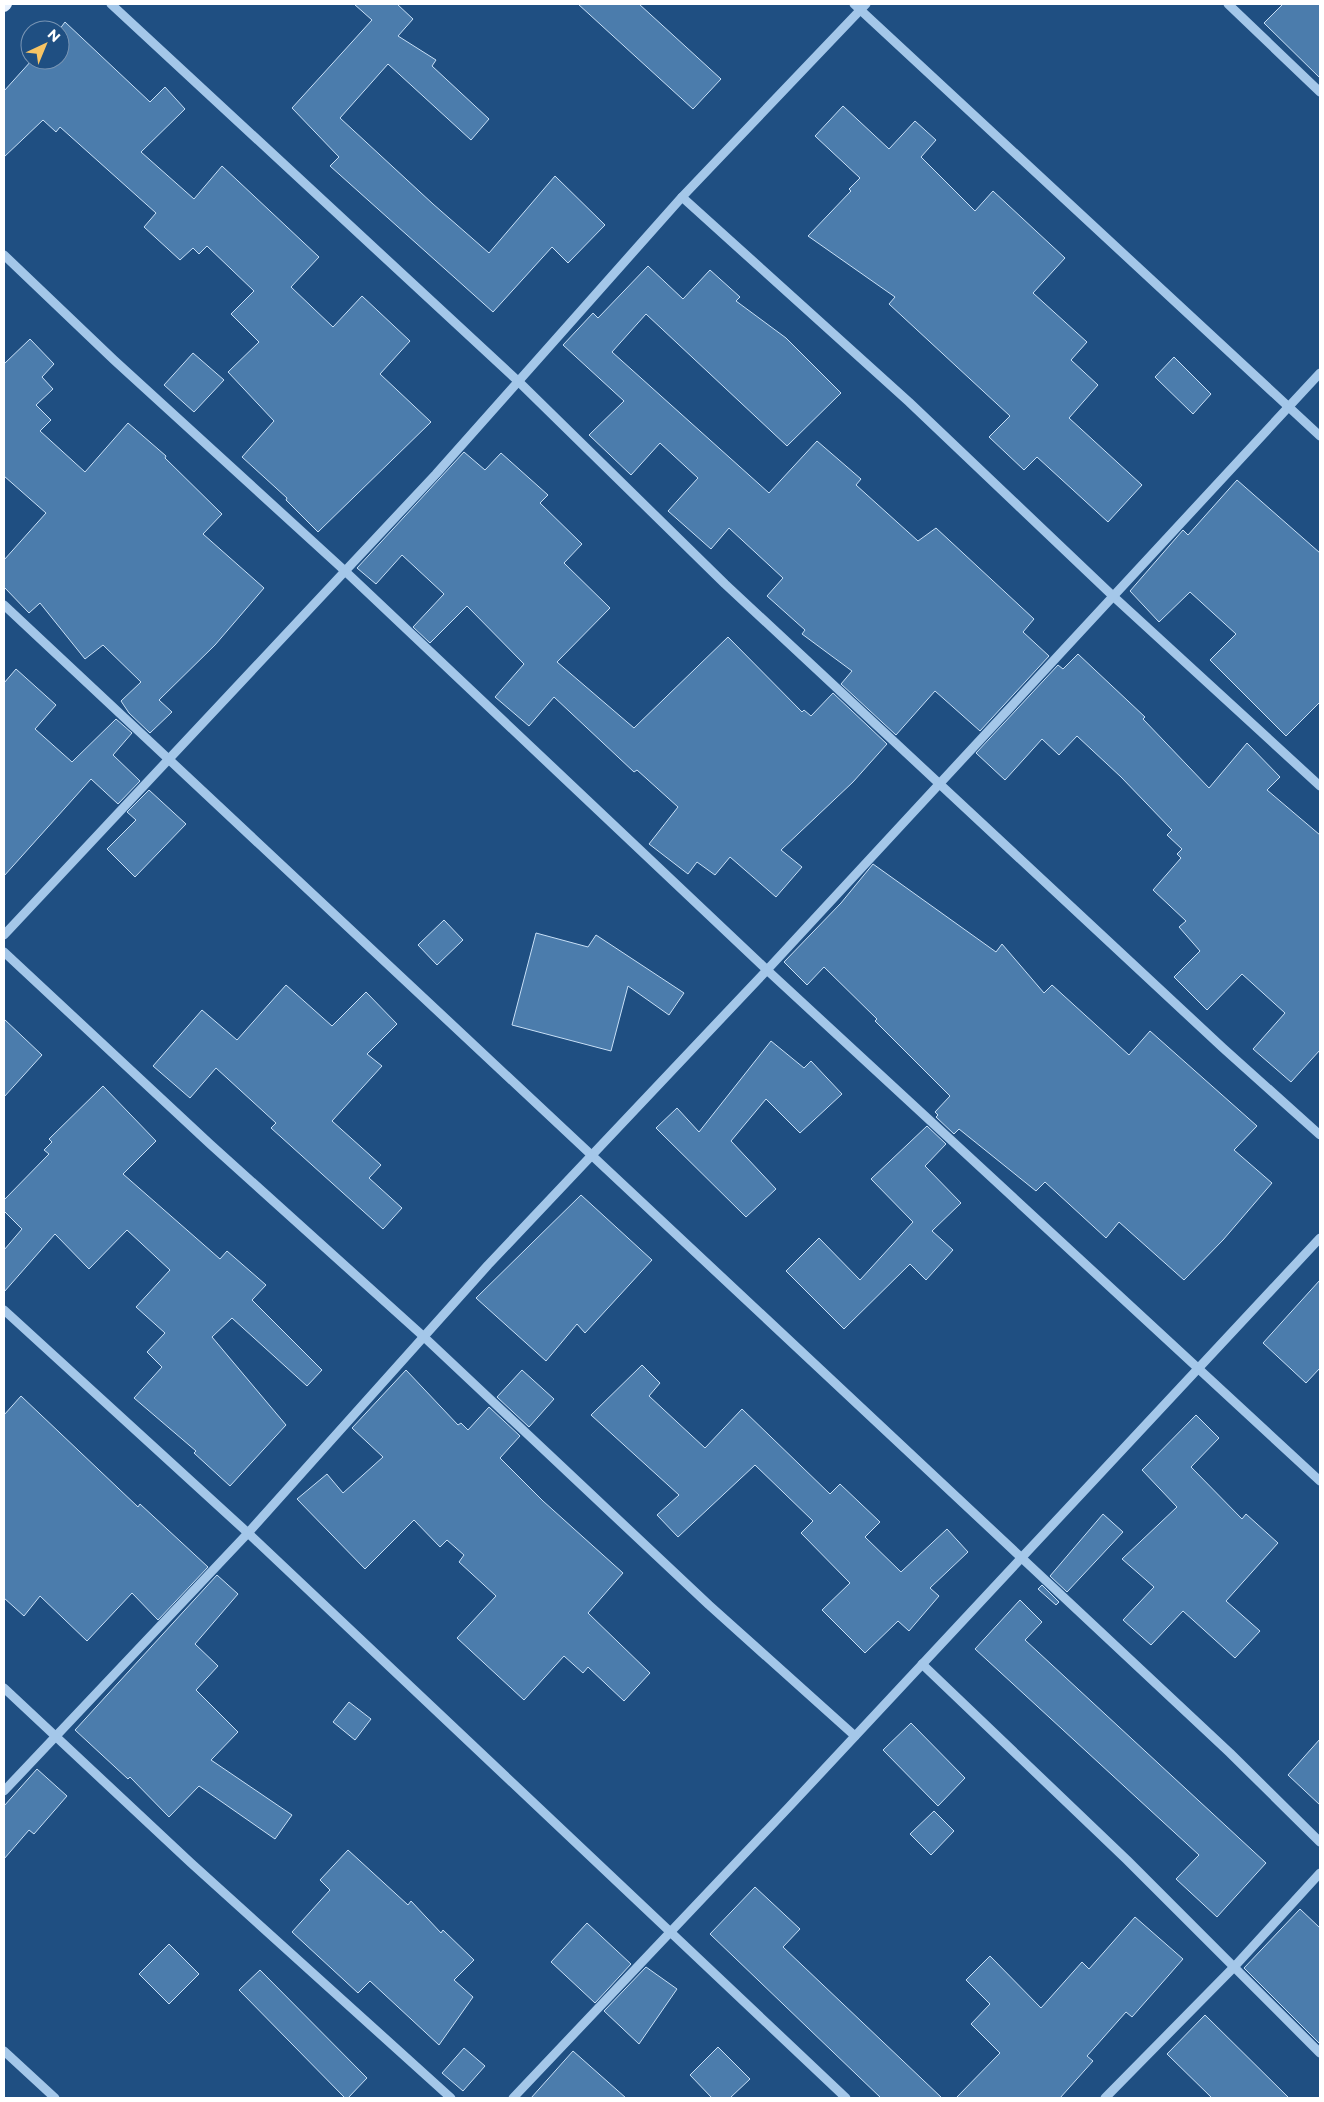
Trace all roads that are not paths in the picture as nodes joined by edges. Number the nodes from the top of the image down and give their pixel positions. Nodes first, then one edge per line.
1 (111, 4) edge
2 (1228, 4) edge
3 (860, 6) edge
4 (1320, 92) edge
5 (682, 197) junction
6 (4, 255) edge
7 (1320, 373) edge
8 (520, 382) junction
9 (1289, 406) junction
10 (1320, 436) edge
11 (345, 571) junction
12 (1114, 597) junction
13 (4, 605) edge
14 (169, 758) junction
15 (939, 784) junction
16 (1320, 786) edge
17 (4, 935) edge
18 (4, 952) edge
19 (767, 970) junction
20 (1320, 1135) edge
21 (592, 1158) junction
22 (1320, 1238) edge
23 (4, 1310) edge
24 (423, 1336) junction
25 (1199, 1368) junction
26 (1320, 1480) edge
27 (248, 1533) junction
28 (1021, 1559) junction
29 (922, 1664) junction
30 (4, 1688) edge
31 (56, 1735) junction
32 (854, 1736) junction
33 (4, 1791) edge
34 (1320, 1842) edge
35 (1320, 1873) edge
36 (669, 1933) junction
37 (1235, 1966) junction
38 (4, 2051) edge
39 (1320, 2053) edge
40 (55, 2098) edge
41 (450, 2098) edge
42 (513, 2098) edge
43 (846, 2098) edge
44 (1105, 2098) edge

1 - 8 street
2 - 4 street
3 - 5 street
3 - 9 street
5 - 8 street
5 - 12 street
6 - 11 street
7 - 9 street
8 - 11 street
8 - 15 street
9 - 10 street
9 - 12 street
11 - 14 street
11 - 19 street
12 - 15 street
12 - 16 street
13 - 14 street
14 - 17 street
14 - 21 street
15 - 19 street
15 - 20 street
18 - 24 street
19 - 21 street
19 - 25 street
21 - 24 street
21 - 28 street
22 - 25 street
23 - 27 street
24 - 27 street
24 - 32 street
25 - 26 street
25 - 28 street
27 - 31 street
27 - 36 street
28 - 29 street
28 - 34 street
29 - 32 street
29 - 37 street
30 - 31 street
31 - 33 street
31 - 41 street
32 - 36 street
35 - 37 street
36 - 42 street
36 - 43 street
37 - 39 street
37 - 44 street
38 - 40 street

